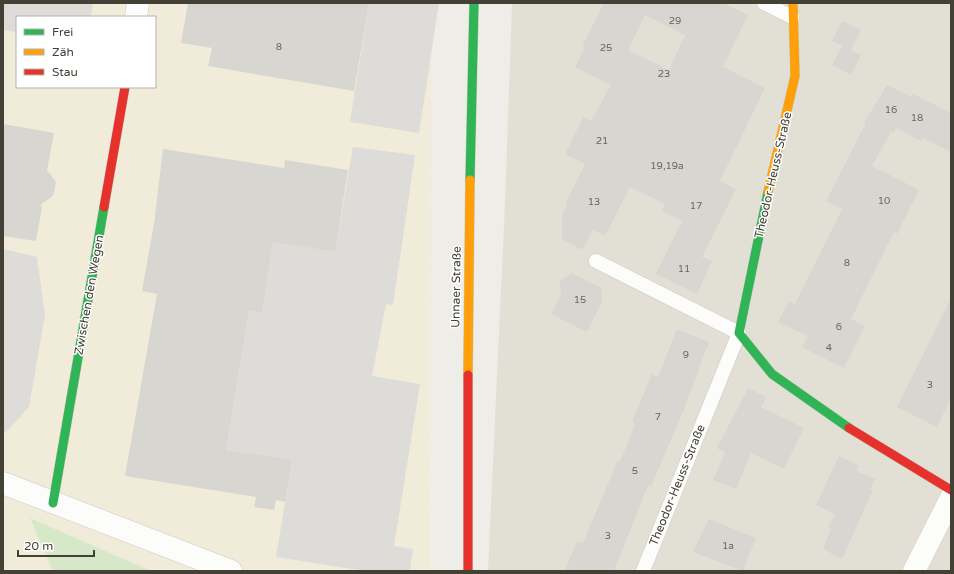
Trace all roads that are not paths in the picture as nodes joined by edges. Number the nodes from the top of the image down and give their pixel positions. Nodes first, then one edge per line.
1 (138, 3) edge
2 (474, 3) edge
3 (764, 3) edge
4 (793, 10) edge
5 (136, 16) edge
6 (125, 88) edge
7 (596, 261) dead end
8 (738, 333) junction
9 (3, 483) edge
10 (951, 490) edge
11 (951, 498) edge
12 (53, 503) junction
13 (231, 571) edge
14 (468, 571) edge
15 (643, 571) edge
16 (914, 571) edge

1 - 5 street
2 - 14 street, Unnaer Straße
3 - 4 lane, Theodor-Heuss-Straße
4 - 8 street, Theodor-Heuss-Straße
6 - 12 street, Zwischen den Wegen
7 - 8 lane
8 - 10 street
8 - 15 lane, Theodor-Heuss-Straße
9 - 12 street
11 - 16 street
12 - 13 street

